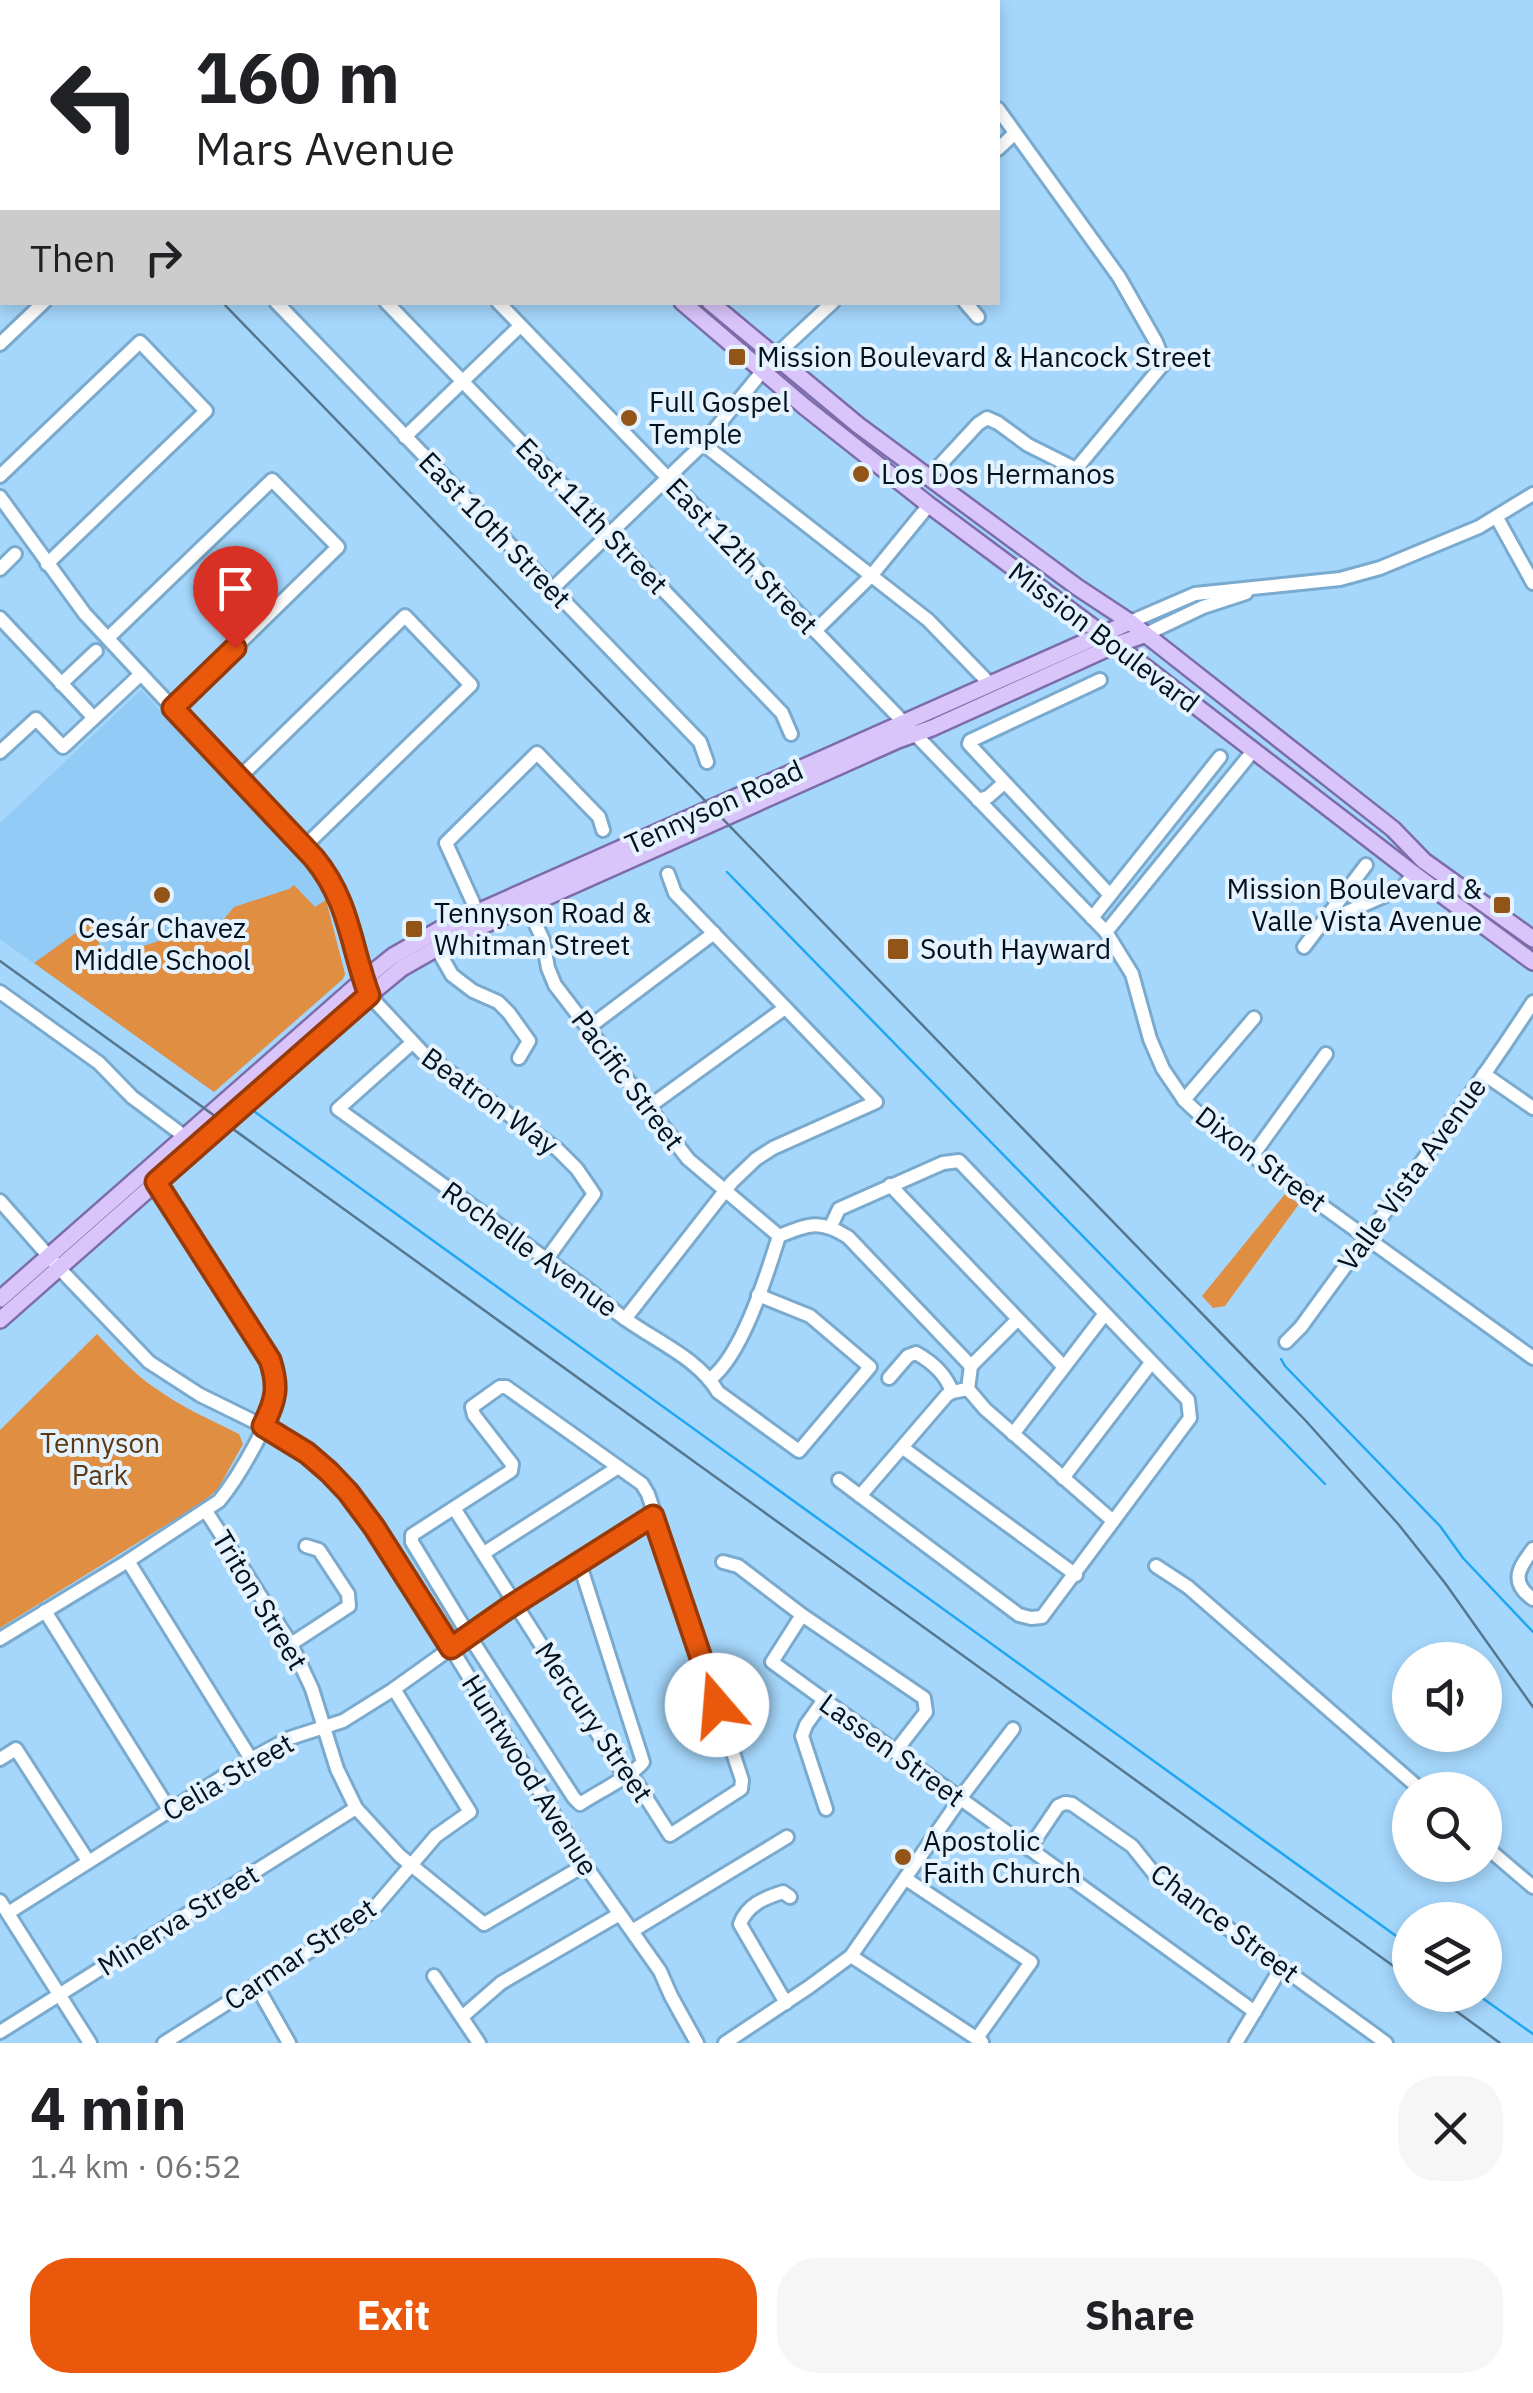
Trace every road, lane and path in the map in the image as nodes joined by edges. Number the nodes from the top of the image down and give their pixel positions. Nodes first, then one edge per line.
1 (1000, 112) edge
2 (1015, 132) junction
3 (1000, 147) edge
4 (41, 305) edge
5 (279, 305) edge
6 (389, 305) edge
7 (501, 305) edge
8 (685, 305) edge
9 (713, 305) edge
10 (830, 305) edge
11 (968, 305) edge
12 (978, 316) dead end
13 (520, 326) junction
14 (0, 344) edge
15 (774, 357) junction
16 (762, 372) junction
17 (462, 382) junction
18 (405, 437) junction
19 (703, 444) junction
20 (0, 476) edge
21 (668, 478) junction
22 (928, 478) junction
23 (1533, 494) edge
24 (0, 497) edge
25 (929, 505) junction
26 (1497, 518) junction
27 (610, 534) junction
28 (16, 554) dead end
29 (48, 564) junction
30 (0, 568) edge
31 (872, 576) junction
32 (1533, 583) edge
33 (1263, 588) junction
34 (552, 589) junction
35 (0, 618) edge
36 (1130, 622) junction
37 (815, 631) junction
38 (1101, 633) junction
39 (1144, 634) junction
40 (108, 638) junction
41 (1114, 645) junction
42 (96, 652) dead end
43 (142, 674) junction
44 (1042, 678) junction
45 (1100, 680) dead end
46 (62, 684) junction
47 (990, 684) junction
48 (1053, 702) junction
49 (173, 708) junction
50 (94, 718) junction
51 (907, 729) junction
52 (791, 734) dead end
53 (1253, 751) junction
54 (0, 752) edge
55 (1220, 757) dead end
56 (708, 762) dead end
57 (239, 778) junction
58 (1001, 780) junction
59 (978, 800) junction
60 (604, 830) dead end
61 (304, 847) junction
62 (1366, 864) dead end
63 (668, 874) dead end
64 (1414, 874) junction
65 (1110, 894) junction
66 (525, 899) junction
67 (1092, 918) junction
68 (480, 919) junction
69 (1322, 923) junction
70 (1106, 932) junction
71 (714, 933) junction
72 (1533, 939) edge
73 (436, 947) junction
74 (1304, 947) dead end
75 (1533, 962) edge
76 (366, 987) junction
77 (0, 992) edge
78 (1533, 1002) edge
79 (785, 1008) junction
80 (1254, 1018) dead end
81 (588, 1028) junction
82 (412, 1043) junction
83 (1326, 1054) dead end
84 (520, 1058) dead end
85 (1484, 1074) junction
86 (1184, 1100) junction
87 (650, 1106) junction
88 (1533, 1108) edge
89 (217, 1118) junction
90 (184, 1136) junction
91 (1252, 1155) junction
92 (156, 1182) junction
93 (890, 1185) junction
94 (724, 1192) junction
95 (0, 1200) edge
96 (830, 1226) junction
97 (778, 1236) junction
98 (1367, 1238) junction
99 (546, 1260) junction
100 (54, 1262) junction
101 (758, 1295) junction
102 (0, 1298) edge
103 (1104, 1314) junction
104 (625, 1319) junction
105 (0, 1320) edge
106 (1017, 1320) junction
107 (1286, 1342) dead end
108 (1533, 1358) edge
109 (1151, 1363) junction
110 (970, 1366) junction
111 (1064, 1366) junction
112 (889, 1378) dead end
113 (710, 1379) junction
114 (968, 1389) junction
115 (952, 1392) junction
116 (263, 1426) junction
117 (1014, 1434) junction
118 (902, 1448) junction
119 (616, 1468) junction
120 (1063, 1478) junction
121 (839, 1480) dead end
122 (860, 1496) junction
123 (454, 1508) junction
124 (206, 1511) junction
125 (653, 1516) junction
126 (1113, 1521) junction
127 (306, 1546) dead end
128 (1533, 1549) edge
129 (484, 1553) junction
130 (128, 1561) junction
131 (579, 1562) junction
132 (722, 1562) dead end
133 (1156, 1566) dead end
134 (1076, 1574) junction
135 (1533, 1599) edge
136 (514, 1603) junction
137 (45, 1612) junction
138 (802, 1614) junction
139 (468, 1634) junction
140 (0, 1639) edge
141 (291, 1644) junction
142 (451, 1648) junction
143 (394, 1689) junction
144 (823, 1700) junction
145 (323, 1727) junction
146 (1014, 1729) dead end
147 (895, 1752) junction
148 (0, 1759) edge
149 (252, 1759) junction
150 (1400, 1772) edge
151 (631, 1774) junction
152 (960, 1800) junction
153 (356, 1808) junction
154 (826, 1809) dead end
155 (170, 1810) junction
156 (787, 1837) dead end
157 (1030, 1849) junction
158 (88, 1861) junction
159 (1502, 1861) edge
160 (410, 1865) junction
161 (584, 1865) junction
162 (906, 1879) junction
163 (1533, 1887) edge
164 (790, 1896) dead end
165 (4, 1907) edge
166 (618, 1914) junction
167 (632, 1930) junction
168 (850, 1956) junction
169 (1282, 1968) junction
170 (434, 1976) dead end
171 (256, 1986) junction
172 (60, 1995) junction
173 (786, 2003) junction
174 (1255, 2012) junction
175 (462, 2018) junction
176 (962, 2029) junction
177 (0, 2032) edge
178 (981, 2041) edge
179 (1238, 2042) edge
180 (90, 2043) edge
181 (164, 2043) edge
182 (289, 2043) edge
183 (478, 2043) edge
184 (698, 2043) edge
185 (725, 2043) edge
186 (954, 2043) edge
187 (1386, 2043) edge

1 - 2 street
2 - 3 street
2 - 22 street
4 - 14 street
5 - 18 street, East 10th Street
6 - 17 street, East 11th Street
7 - 13 street, East 12th Street
8 - 16 main road, Mission Boulevard
9 - 15 main road, Mission Boulevard
10 - 15 street
11 - 12 street
13 - 17 street
13 - 21 street, East 12th Street
15 - 16 street
15 - 22 main road, Mission Boulevard
16 - 19 street
16 - 25 main road, Mission Boulevard
17 - 18 street
17 - 27 street, East 11th Street
18 - 34 street, East 10th Street
19 - 21 street
19 - 31 street
20 - 29 street
21 - 27 street
21 - 37 street, East 12th Street
22 - 36 main road, Mission Boulevard
23 - 26 street, Tennyson Road
24 - 29 street
25 - 31 street
25 - 38 main road, Mission Boulevard
26 - 32 street
26 - 33 street, Tennyson Road
27 - 34 street
27 - 52 street, East 11th Street
28 - 30 street
29 - 40 street
31 - 37 street
31 - 47 street
33 - 36 street, Tennyson Road
33 - 39 street, Tennyson Road
34 - 56 street, East 10th Street
35 - 46 street
36 - 38 main road, Tennyson Road
36 - 39 main road, Mission Boulevard
37 - 51 street, East 12th Street
38 - 41 main road, Mission Boulevard
38 - 47 main road, Tennyson Road
39 - 41 main road, Tennyson Road
39 - 72 main road, Mission Boulevard
40 - 43 street
40 - 49 street
41 - 44 main road, Tennyson Road
41 - 53 main road, Mission Boulevard
42 - 46 street
43 - 49 street
43 - 50 street
44 - 48 street
44 - 51 main road, Tennyson Road
45 - 48 street
46 - 50 street
47 - 51 main road, Tennyson Road
48 - 58 street
49 - 57 street
50 - 54 street
51 - 59 street, Dixon Street
51 - 66 main road, Tennyson Road
53 - 64 main road, Mission Boulevard
53 - 70 street
55 - 65 street
57 - 61 street
57 - 61 street
58 - 59 street
58 - 65 street
59 - 67 street, Dixon Street
60 - 68 street
61 - 76 street
62 - 69 street
63 - 71 street
64 - 69 street
64 - 75 main road, Mission Boulevard
65 - 67 street
66 - 68 main road, Tennyson Road
66 - 81 street, Pacific Street
67 - 70 street, Dixon Street
68 - 73 main road, Tennyson Road
68 - 76 main road, Tennyson Road
69 - 74 street
70 - 86 street, Dixon Street
71 - 79 street
71 - 81 street
73 - 76 main road, Tennyson Road
73 - 84 street
76 - 82 street, Beatron Way
76 - 89 main road, Tennyson Road
77 - 90 street
78 - 85 street, Valle Vista Avenue
79 - 87 street
79 - 94 street
80 - 86 street
81 - 87 street, Pacific Street
82 - 99 street, Beatron Way
82 - 99 street, Rochelle Avenue
83 - 91 street
85 - 88 street
85 - 98 street, Valle Vista Avenue
86 - 91 street, Dixon Street
87 - 94 street, Pacific Street
89 - 90 main road
89 - 92 main road
90 - 100 main road
91 - 98 street, Dixon Street
92 - 100 main road
92 - 116 street
93 - 96 street
93 - 103 street
93 - 106 street
94 - 97 street, Pacific Street
94 - 104 street
95 - 100 street, Huntwood Avenue
96 - 97 street
96 - 110 street
97 - 101 street
98 - 107 street, Valle Vista Avenue
98 - 108 street, Dixon Street
99 - 104 street, Rochelle Avenue
100 - 102 main road
100 - 105 main road
100 - 116 street, Huntwood Avenue
101 - 113 street
101 - 113 street, Rochelle Avenue
103 - 109 street
103 - 111 street
104 - 113 street, Rochelle Avenue
106 - 110 street
106 - 111 street
109 - 120 street
109 - 126 street
110 - 114 street
111 - 117 street
112 - 115 street
114 - 115 street
114 - 117 street
115 - 118 street
116 - 124 street
116 - 142 street, Huntwood Avenue
117 - 120 street
118 - 122 street
118 - 134 street
119 - 123 street
119 - 125 street
119 - 129 street
120 - 126 street
121 - 122 street
122 - 134 street
123 - 129 street, Mercury Street
123 - 139 street
124 - 130 street
124 - 141 street, Triton Street
125 - 131 street, Celia Street
125 - 151 street, Mercury Street
126 - 134 street
127 - 141 street
128 - 135 street
129 - 136 street, Mercury Street
130 - 137 street
130 - 149 street
131 - 136 street, Celia Street
131 - 151 street
132 - 138 street
133 - 150 street
136 - 139 street, Celia Street
136 - 151 street, Mercury Street
137 - 140 street
137 - 155 street
138 - 144 street, Lassen Street
138 - 147 street
139 - 142 street, Celia Street
139 - 151 street
141 - 145 street, Triton Street
142 - 143 street, Celia Street
142 - 161 street, Huntwood Avenue
143 - 145 street, Celia Street
143 - 160 street, Carmar Street
144 - 147 street, Lassen Street
144 - 154 street
145 - 149 street, Celia Street
145 - 153 street, Triton Street
146 - 152 street
147 - 152 street, Lassen Street
148 - 158 street
149 - 155 street, Celia Street
152 - 157 street, Lassen Street
152 - 162 street
153 - 160 street, Triton Street
153 - 172 street, Minerva Street
155 - 158 street, Celia Street
156 - 167 street
157 - 169 street, Chance Street
157 - 174 street, Lassen Street
158 - 165 street, Celia Street
159 - 163 street
160 - 161 street, Triton Street
160 - 171 street, Carmar Street
161 - 166 street, Huntwood Avenue
162 - 168 street
162 - 178 street
164 - 173 street
165 - 172 street
166 - 167 street, Huntwood Avenue
166 - 175 street
167 - 184 street, Huntwood Avenue
168 - 173 street
168 - 176 street
169 - 174 street
169 - 187 street, Chance Street
170 - 175 street
171 - 181 street, Carmar Street
171 - 182 street
172 - 177 street, Minerva Street
172 - 180 street
173 - 185 street
174 - 179 street
175 - 183 street
176 - 178 street
176 - 186 street

